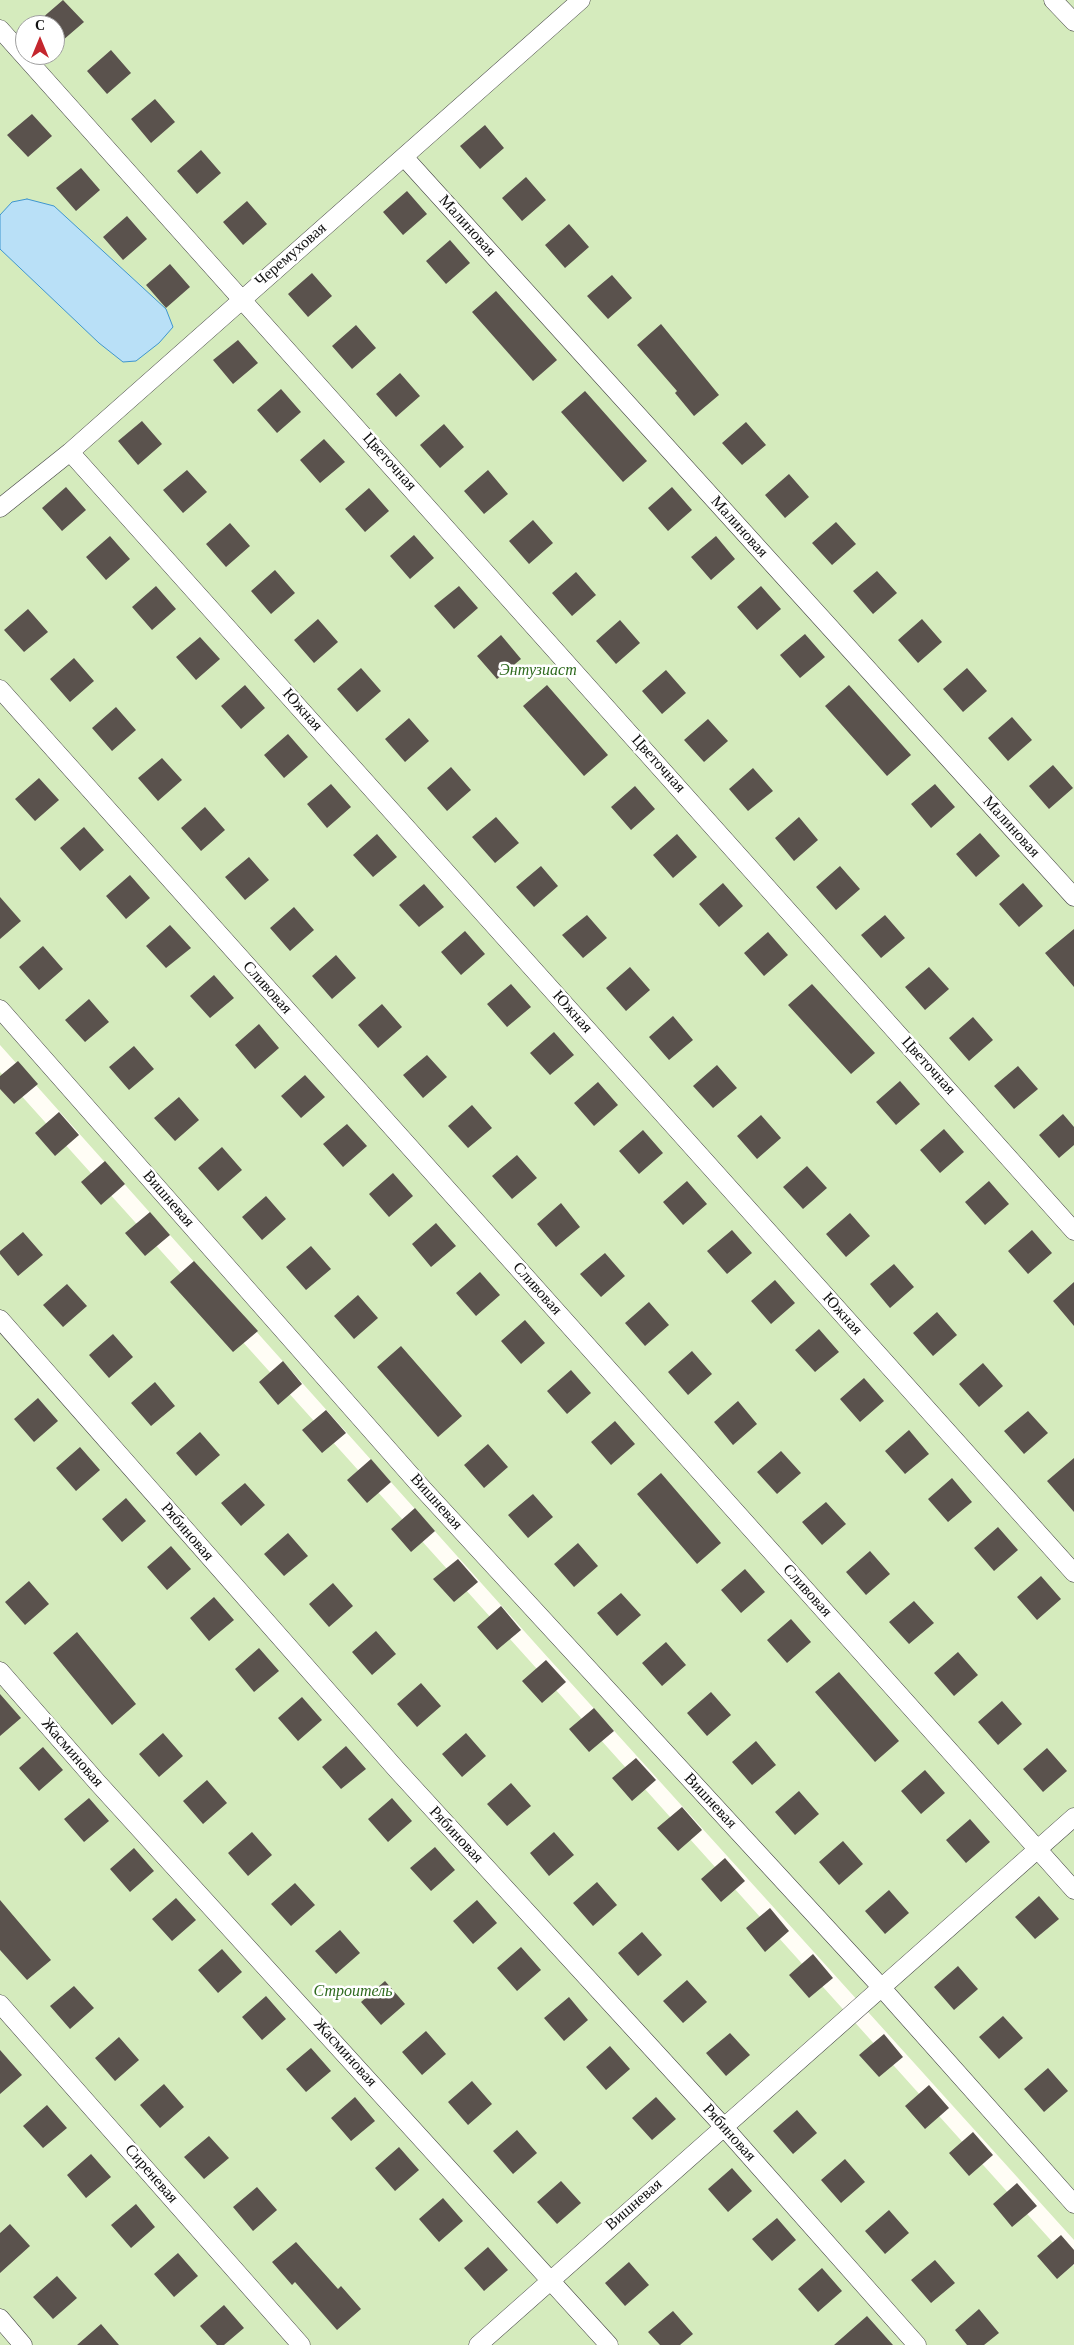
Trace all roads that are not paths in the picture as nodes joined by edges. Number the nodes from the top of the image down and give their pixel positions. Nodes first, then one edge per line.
1 (581, 0) edge
2 (1053, 0) edge
3 (1074, 22) edge
4 (0, 29) edge
5 (404, 156) junction
6 (242, 298) junction
7 (70, 452) junction
8 (0, 508) edge
9 (0, 689) edge
10 (1074, 897) edge
11 (0, 1009) edge
12 (1074, 1231) edge
13 (0, 1319) edge
14 (1074, 1573) edge
15 (0, 1672) edge
16 (1074, 1817) edge
17 (1038, 1850) junction
18 (1074, 1890) edge
19 (881, 1987) junction
20 (0, 2004) edge
21 (724, 2126) junction
22 (1074, 2204) edge
23 (551, 2279) junction
24 (0, 2318) edge
25 (24, 2345) edge
26 (301, 2345) edge
27 (478, 2345) edge
28 (609, 2345) edge
29 (917, 2345) edge

1 - 5 street, Черемуховая
2 - 3 street
4 - 6 street, Цветочная
5 - 6 street, Черемуховая
5 - 10 street, Малиновая
6 - 7 street, Черемуховая
6 - 12 street, Цветочная
7 - 8 street, Черемуховая
7 - 14 street, Южная
9 - 17 street, Сливовая
11 - 19 street, Вишневая
13 - 21 street, Рябиновая
15 - 23 street, Жасминовая
16 - 17 street, Вишневая
17 - 18 street, Сливовая
17 - 19 street, Вишневая
19 - 21 street, Вишневая
19 - 22 street, Вишневая
20 - 26 street, Сиреневая
21 - 23 street, Вишневая
21 - 29 street, Рябиновая
23 - 27 street, Вишневая
23 - 28 street, Жасминовая
24 - 25 street

